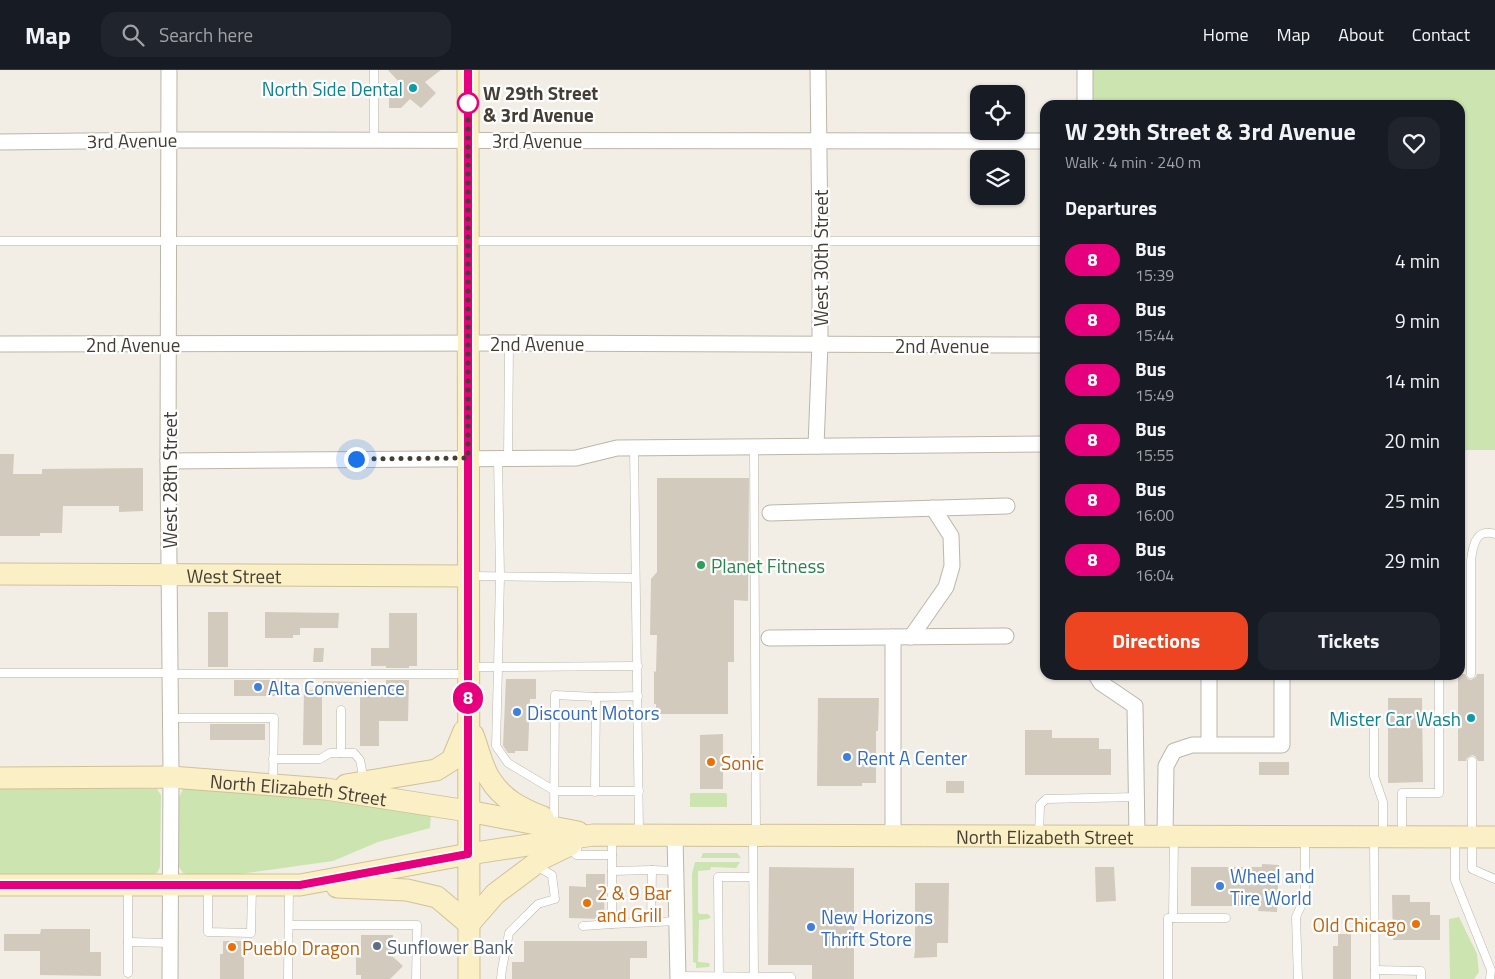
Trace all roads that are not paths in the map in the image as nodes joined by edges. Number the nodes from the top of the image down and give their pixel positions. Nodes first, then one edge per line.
1 (169, 70) edge
2 (374, 70) edge
3 (468, 70) edge
4 (818, 70) edge
5 (1085, 70) edge
6 (1085, 100) edge
7 (170, 140) junction
8 (374, 140) junction
9 (467, 140) junction
10 (818, 141) junction
11 (1040, 141) edge
12 (0, 142) edge
13 (0, 240) edge
14 (467, 240) junction
15 (820, 240) junction
16 (169, 241) junction
17 (1040, 242) edge
18 (468, 343) junction
19 (509, 343) junction
20 (0, 344) edge
21 (169, 344) junction
22 (820, 344) junction
23 (1040, 345) edge
24 (1040, 444) edge
25 (754, 446) junction
26 (816, 446) junction
27 (634, 448) junction
28 (468, 458) junction
29 (503, 458) junction
30 (168, 461) junction
31 (1008, 506) dead end
32 (934, 508) junction
33 (770, 513) dead end
34 (1495, 534) edge
35 (0, 574) edge
36 (170, 574) junction
37 (468, 576) junction
38 (500, 576) junction
39 (635, 578) junction
40 (1006, 636) dead end
41 (893, 637) junction
42 (911, 637) junction
43 (769, 638) dead end
44 (498, 666) junction
45 (638, 666) junction
46 (468, 671) junction
47 (0, 673) edge
48 (169, 673) junction
49 (1471, 674) dead end
50 (1100, 680) edge
51 (1209, 680) edge
52 (1282, 680) edge
53 (1439, 680) edge
54 (638, 696) junction
55 (596, 697) junction
56 (341, 710) dead end
57 (170, 718) junction
58 (468, 722) junction
59 (1374, 723) dead end
60 (1209, 744) junction
61 (341, 753) junction
62 (273, 759) junction
63 (1472, 761) dead end
64 (171, 777) junction
65 (0, 778) edge
66 (364, 783) junction
67 (273, 784) junction
68 (326, 788) junction
69 (554, 791) junction
70 (639, 791) junction
71 (595, 792) junction
72 (1137, 797) junction
73 (468, 811) junction
74 (554, 821) junction
75 (639, 835) junction
76 (675, 835) junction
77 (754, 835) junction
78 (893, 835) junction
79 (1039, 836) junction
80 (1137, 836) junction
81 (1169, 836) junction
82 (1305, 836) junction
83 (1386, 836) junction
84 (1463, 836) junction
85 (1495, 837) edge
86 (599, 841) junction
87 (468, 854) junction
88 (534, 865) junction
89 (652, 870) junction
90 (612, 871) junction
91 (676, 871) junction
92 (753, 878) junction
93 (1495, 879) edge
94 (0, 885) edge
95 (294, 885) junction
96 (128, 886) junction
97 (170, 886) junction
98 (208, 886) junction
99 (252, 886) junction
100 (652, 897) junction
101 (676, 898) junction
102 (1173, 918) junction
103 (1226, 918) dead end
104 (677, 921) junction
105 (651, 922) junction
106 (470, 924) junction
107 (612, 924) junction
108 (289, 925) junction
109 (583, 926) dead end
110 (128, 942) junction
111 (170, 943) junction
112 (1375, 970) junction
113 (128, 974) dead end
114 (678, 978) edge
115 (719, 978) edge
116 (754, 978) edge
117 (170, 979) edge
118 (288, 979) edge
119 (416, 979) edge
120 (469, 979) edge
121 (501, 979) edge
122 (791, 979) edge
123 (1168, 979) edge
124 (1298, 979) edge
125 (1375, 979) edge
126 (1421, 979) edge
127 (1490, 979) edge

1 - 7 street, West 28th Street
2 - 8 lane
3 - 9 main road
4 - 10 street, West 30th Street
5 - 6 street
7 - 8 street, 3rd Avenue
7 - 12 street, 3rd Avenue
7 - 16 street, West 28th Street
8 - 9 street, 3rd Avenue
9 - 10 street, 3rd Avenue
9 - 14 main road
10 - 11 street, 3rd Avenue
10 - 15 street, West 30th Street
13 - 16 lane
14 - 15 lane
14 - 16 lane
14 - 18 main road
15 - 17 lane
15 - 22 street, West 30th Street
16 - 21 street, West 28th Street
18 - 19 street, 2nd Avenue
18 - 21 street, 2nd Avenue
18 - 28 main road
19 - 22 street, 2nd Avenue
19 - 29 lane
20 - 21 street, 2nd Avenue
21 - 30 street, West 28th Street
22 - 23 street, 2nd Avenue
22 - 26 street, West 30th Street
24 - 26 street
25 - 26 street
25 - 27 street
25 - 77 lane
27 - 29 street
27 - 39 lane
28 - 29 street
28 - 30 street
28 - 37 main road
29 - 38 lane
30 - 36 street, West 28th Street
31 - 32 street
32 - 33 street
32 - 42 street
34 - 49 lane
35 - 36 main road, West Street
36 - 37 main road, West Street
36 - 48 street, West 28th Street
37 - 38 lane
37 - 46 main road
38 - 39 lane
38 - 44 lane
39 - 45 lane
40 - 42 street
41 - 42 street
41 - 43 street
41 - 78 street
44 - 45 lane
44 - 46 lane
44 - 69 lane
45 - 54 lane
46 - 48 lane
46 - 58 main road
47 - 48 lane
48 - 57 street, West 28th Street
50 - 72 street
51 - 60 street
52 - 60 street
53 - 83 lane
54 - 55 lane
54 - 70 lane
55 - 69 lane
55 - 71 lane
56 - 61 lane
57 - 62 lane
57 - 64 street, West 28th Street
58 - 66 main road
58 - 73 main road
58 - 74 main road
59 - 83 lane
60 - 81 street
61 - 62 lane
61 - 66 lane
62 - 67 lane
63 - 84 lane
64 - 65 main road, North Elizabeth Street
64 - 67 main road, North Elizabeth Street
64 - 97 street, West 28th Street
66 - 68 main road
67 - 68 main road, North Elizabeth Street
68 - 73 main road, North Elizabeth Street
69 - 71 lane
69 - 74 lane
70 - 71 lane
70 - 75 lane
72 - 79 lane
72 - 80 street
73 - 86 main road, North Elizabeth Street
73 - 87 main road
74 - 86 main road
75 - 76 main road, North Elizabeth Street
75 - 86 main road, North Elizabeth Street
76 - 77 main road, North Elizabeth Street
76 - 91 street
77 - 78 main road, North Elizabeth Street
77 - 92 lane
78 - 79 main road, North Elizabeth Street
79 - 80 main road, North Elizabeth Street
80 - 81 main road, North Elizabeth Street
81 - 82 main road, North Elizabeth Street
81 - 102 lane
82 - 83 main road, North Elizabeth Street
82 - 124 lane
83 - 84 main road, North Elizabeth Street
83 - 112 lane
84 - 85 main road, North Elizabeth Street
84 - 93 lane
84 - 127 lane
86 - 87 main road, North Elizabeth Street
86 - 88 main road
86 - 90 lane
87 - 95 main road, North Elizabeth Street
87 - 106 main road
88 - 106 main road
88 - 121 lane
89 - 90 lane
89 - 91 lane
89 - 100 lane
90 - 107 lane
91 - 101 street
92 - 115 lane
92 - 116 lane
94 - 96 main road, North Elizabeth Street
95 - 99 main road, North Elizabeth Street
95 - 106 main road
95 - 108 lane
96 - 97 main road, North Elizabeth Street
96 - 110 lane
97 - 98 main road, North Elizabeth Street
97 - 111 street, West 28th Street
98 - 99 main road, North Elizabeth Street
98 - 99 lane
100 - 101 lane
100 - 105 lane
101 - 104 street
102 - 103 lane
102 - 123 lane
104 - 105 lane
104 - 114 street
105 - 107 lane
106 - 120 main road
107 - 109 lane
108 - 118 lane
108 - 119 lane
110 - 111 lane
110 - 113 lane
111 - 117 street, West 28th Street
112 - 125 lane
112 - 126 lane
114 - 115 lane
115 - 116 lane
116 - 122 lane

